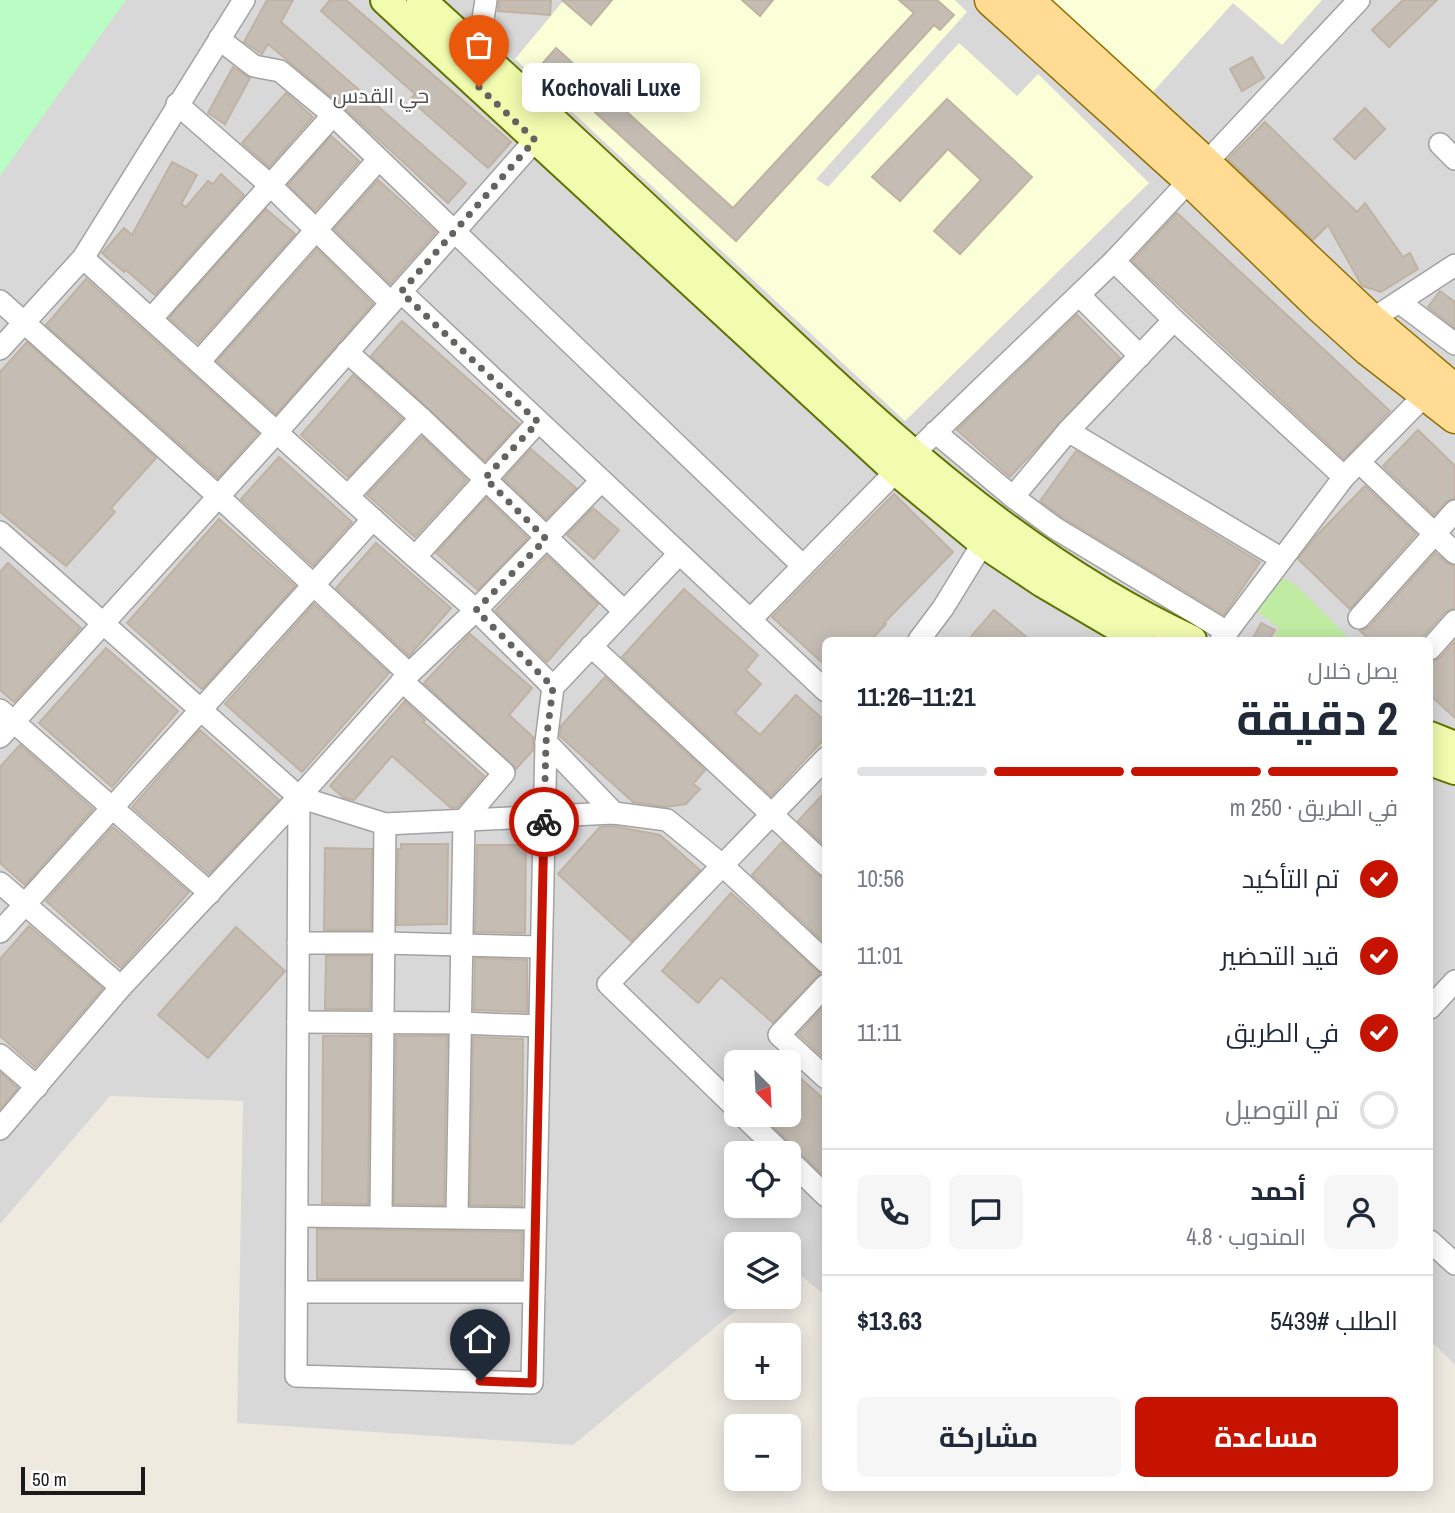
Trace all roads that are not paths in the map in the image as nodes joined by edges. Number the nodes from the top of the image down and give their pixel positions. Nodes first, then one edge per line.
1 (244, 0) edge
2 (385, 0) edge
3 (421, 0) edge
4 (486, 0) edge
5 (991, 0) edge
6 (1027, 0) edge
7 (1359, 0) edge
8 (219, 40) junction
9 (478, 51) junction
10 (177, 104) junction
11 (333, 115) junction
12 (544, 129) junction
13 (379, 160) junction
14 (1198, 172) junction
15 (270, 185) junction
16 (317, 231) junction
17 (453, 232) junction
18 (83, 258) junction
19 (1114, 261) junction
20 (1453, 269) edge
21 (1079, 295) junction
22 (396, 298) junction
23 (0, 301) edge
24 (1399, 302) junction
25 (151, 318) junction
26 (1174, 320) junction
27 (1371, 320) junction
28 (23, 323) junction
29 (1455, 344) edge
30 (0, 349) edge
31 (347, 352) junction
32 (1140, 356) junction
33 (199, 362) junction
34 (1440, 393) edge
35 (1455, 417) edge
36 (421, 418) junction
37 (538, 422) junction
38 (1068, 431) junction
39 (277, 432) junction
40 (935, 432) junction
41 (904, 463) junction
42 (1351, 469) junction
43 (485, 478) junction
44 (601, 481) junction
45 (218, 496) junction
46 (348, 496) junction
47 (1013, 496) junction
48 (1455, 511) edge
49 (373, 519) junction
50 (1435, 533) junction
51 (2, 538) edge
52 (546, 539) junction
53 (983, 542) junction
54 (1455, 553) edge
55 (679, 554) junction
56 (415, 557) junction
57 (1282, 559) junction
58 (803, 566) junction
59 (312, 584) junction
60 (476, 610) junction
61 (624, 611) junction
62 (1359, 618) dead end
63 (750, 621) junction
64 (1455, 621) edge
65 (102, 624) junction
66 (1224, 636) edge
67 (921, 637) edge
68 (1135, 637) edge
69 (1187, 637) edge
70 (591, 646) junction
71 (1433, 646) edge
72 (406, 678) junction
73 (553, 687) junction
74 (822, 687) edge
75 (199, 710) junction
76 (4, 723) edge
77 (1433, 737) edge
78 (546, 742) junction
79 (1455, 746) edge
80 (822, 762) edge
81 (1433, 762) edge
82 (1455, 770) edge
83 (299, 797) junction
84 (112, 807) junction
85 (614, 813) junction
86 (771, 814) junction
87 (544, 816) junction
88 (464, 820) junction
89 (385, 824) junction
90 (822, 861) edge
91 (722, 865) junction
92 (0, 883) edge
93 (210, 893) junction
94 (24, 905) junction
95 (0, 932) edge
96 (298, 943) junction
97 (384, 943) junction
98 (461, 945) junction
99 (541, 947) junction
100 (822, 957) edge
101 (1455, 981) edge
102 (121, 987) junction
103 (822, 989) edge
104 (1433, 1006) edge
105 (298, 1022) junction
106 (383, 1022) junction
107 (460, 1023) junction
108 (539, 1026) junction
109 (0, 1055) edge
110 (822, 1074) edge
111 (37, 1087) junction
112 (724, 1096) edge
113 (755, 1127) edge
114 (0, 1129) edge
115 (769, 1141) edge
116 (801, 1172) edge
117 (822, 1192) edge
118 (297, 1216) junction
119 (381, 1216) junction
120 (457, 1216) junction
121 (536, 1219) junction
122 (298, 1292) junction
123 (534, 1292) junction

1 - 8 street
2 - 12 main road
3 - 9 main road
4 - 9 street
5 - 14 main road
6 - 14 main road
7 - 14 street
8 - 10 street
8 - 11 street
9 - 12 main road
10 - 15 street
10 - 18 street
11 - 13 street
11 - 15 street
12 - 17 street
12 - 41 main road
13 - 16 street
13 - 17 street
14 - 19 street
14 - 27 main road
14 - 34 main road
15 - 16 street
15 - 25 street
16 - 22 street
16 - 33 street
17 - 22 street
17 - 58 street
18 - 25 street
18 - 28 street
19 - 21 street
19 - 26 street
20 - 24 street
21 - 32 street
21 - 40 street
22 - 31 street
22 - 37 street
23 - 28 street
24 - 27 street
24 - 29 street
25 - 33 street
26 - 32 street
26 - 42 street
27 - 34 main road
28 - 30 street
28 - 45 street
31 - 36 street
31 - 39 street
32 - 38 street
33 - 39 street
34 - 35 main road
34 - 42 street
36 - 43 street
36 - 46 street
37 - 43 street
37 - 44 street
38 - 47 street
38 - 57 street
39 - 45 street
39 - 46 street
40 - 41 street
40 - 47 street
41 - 53 main road
41 - 58 street
41 - 69 main road
42 - 50 street
42 - 57 street
43 - 52 street
43 - 56 street
44 - 52 street
44 - 55 street
45 - 59 street
45 - 65 street
46 - 49 street
47 - 66 street
48 - 50 street
49 - 56 street
49 - 59 street
50 - 54 street
50 - 62 street
51 - 65 street
52 - 60 street
52 - 61 street
53 - 67 street
53 - 68 main road
55 - 61 street
55 - 63 street
56 - 60 street
57 - 66 street
58 - 63 street
59 - 72 street
59 - 75 street
60 - 72 street
60 - 73 street
61 - 70 street
63 - 74 street
64 - 71 street
65 - 75 street
65 - 76 street
70 - 73 street
70 - 86 street
72 - 83 street
72 - 88 street
73 - 78 street
75 - 83 street
75 - 84 street
76 - 84 street
77 - 79 main road
78 - 85 street
78 - 87 street
80 - 86 street
81 - 82 main road
83 - 89 street
83 - 93 street
83 - 96 street
84 - 93 street
84 - 94 street
85 - 87 street
85 - 91 street
86 - 90 street
86 - 91 street
87 - 88 street
87 - 99 street
88 - 89 street
88 - 98 street
89 - 97 street
91 - 100 street
91 - 112 street
92 - 94 street
93 - 102 street
94 - 95 street
94 - 102 street
96 - 97 street
96 - 105 street
97 - 98 street
97 - 106 street
98 - 99 street
98 - 107 street
99 - 108 street
101 - 104 street
102 - 111 street
103 - 110 street
105 - 106 street
105 - 118 street
106 - 107 street
106 - 119 street
107 - 108 street
107 - 120 street
108 - 121 street
109 - 111 street
111 - 114 street
113 - 115 street
116 - 117 street
118 - 119 street
118 - 122 street
119 - 120 street
120 - 121 street
121 - 123 street
122 - 123 street
122 - 123 street

